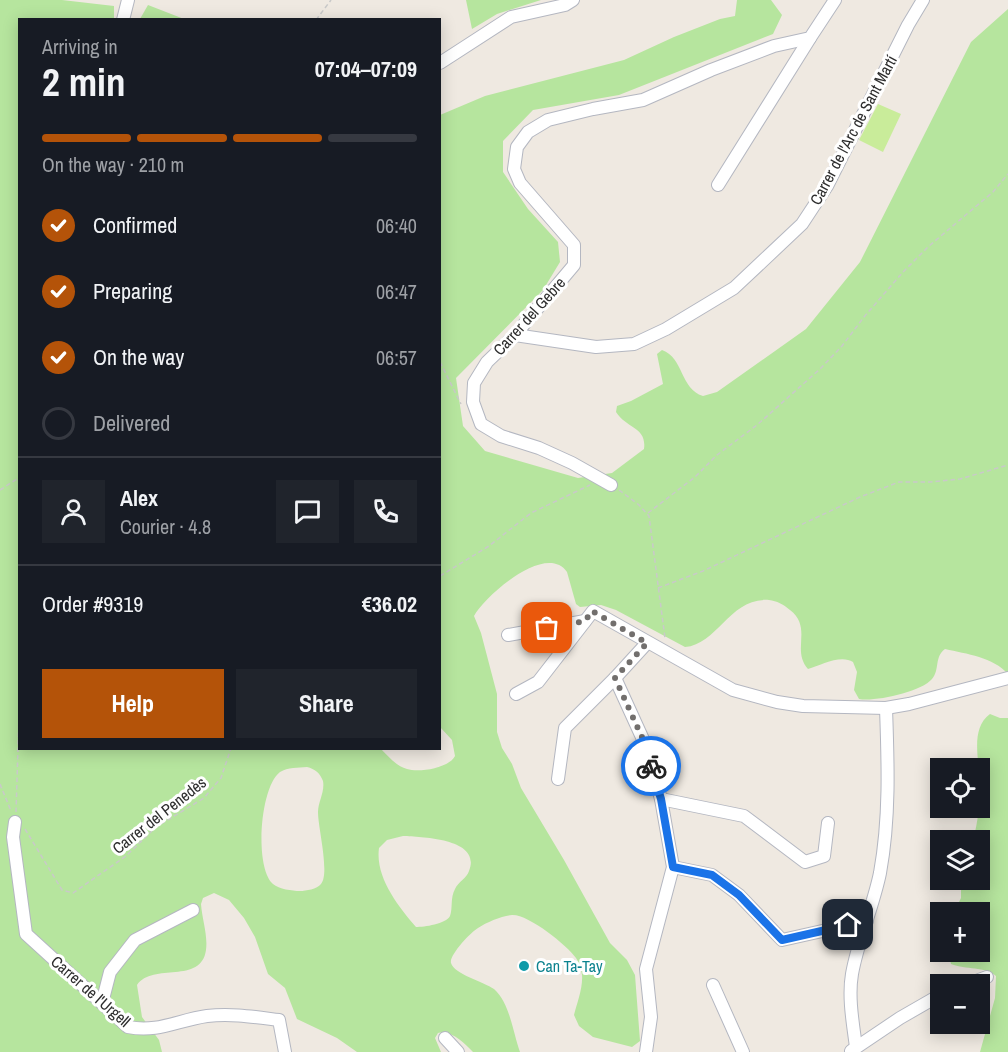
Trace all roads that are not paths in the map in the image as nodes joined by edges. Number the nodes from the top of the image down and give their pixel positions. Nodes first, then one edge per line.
1 (128, 0) edge
2 (573, 0) edge
3 (835, 0) edge
4 (923, 0) edge
5 (124, 18) edge
6 (810, 38) junction
7 (441, 62) edge
8 (718, 185) dead end
9 (515, 335) junction
10 (606, 482) road end
11 (589, 616) junction
12 (508, 635) dead end
13 (647, 643) junction
14 (615, 678) junction
15 (1008, 678) edge
16 (516, 694) dead end
17 (886, 708) junction
18 (558, 779) dead end
19 (661, 799) junction
20 (15, 822) road end
21 (828, 823) dead end
22 (673, 867) junction
23 (193, 910) dead end
24 (867, 921) junction
25 (713, 985) dead end
26 (930, 1001) edge
27 (102, 1003) junction
28 (445, 1038) dead end
29 (853, 1049) edge
30 (285, 1052) edge
31 (458, 1052) edge
32 (646, 1052) edge
33 (743, 1052) edge

1 - 5 street
2 - 7 street
3 - 6 street
4 - 9 street, Carrer de l'Arc de Sant Martí
6 - 8 street
6 - 9 street, Carrer del Gebre
9 - 10 street, Carrer del Gebre
11 - 12 street
11 - 13 street
11 - 16 street
13 - 14 street
13 - 17 street
14 - 18 street
14 - 19 street
15 - 17 street
17 - 24 street
19 - 21 street
19 - 22 street
20 - 27 street, Carrer de l'Urgell
22 - 24 street
22 - 32 street
23 - 27 street
24 - 29 street
25 - 33 street
26 - 29 street
27 - 30 street, Carrer de l'Urgell
28 - 31 street

